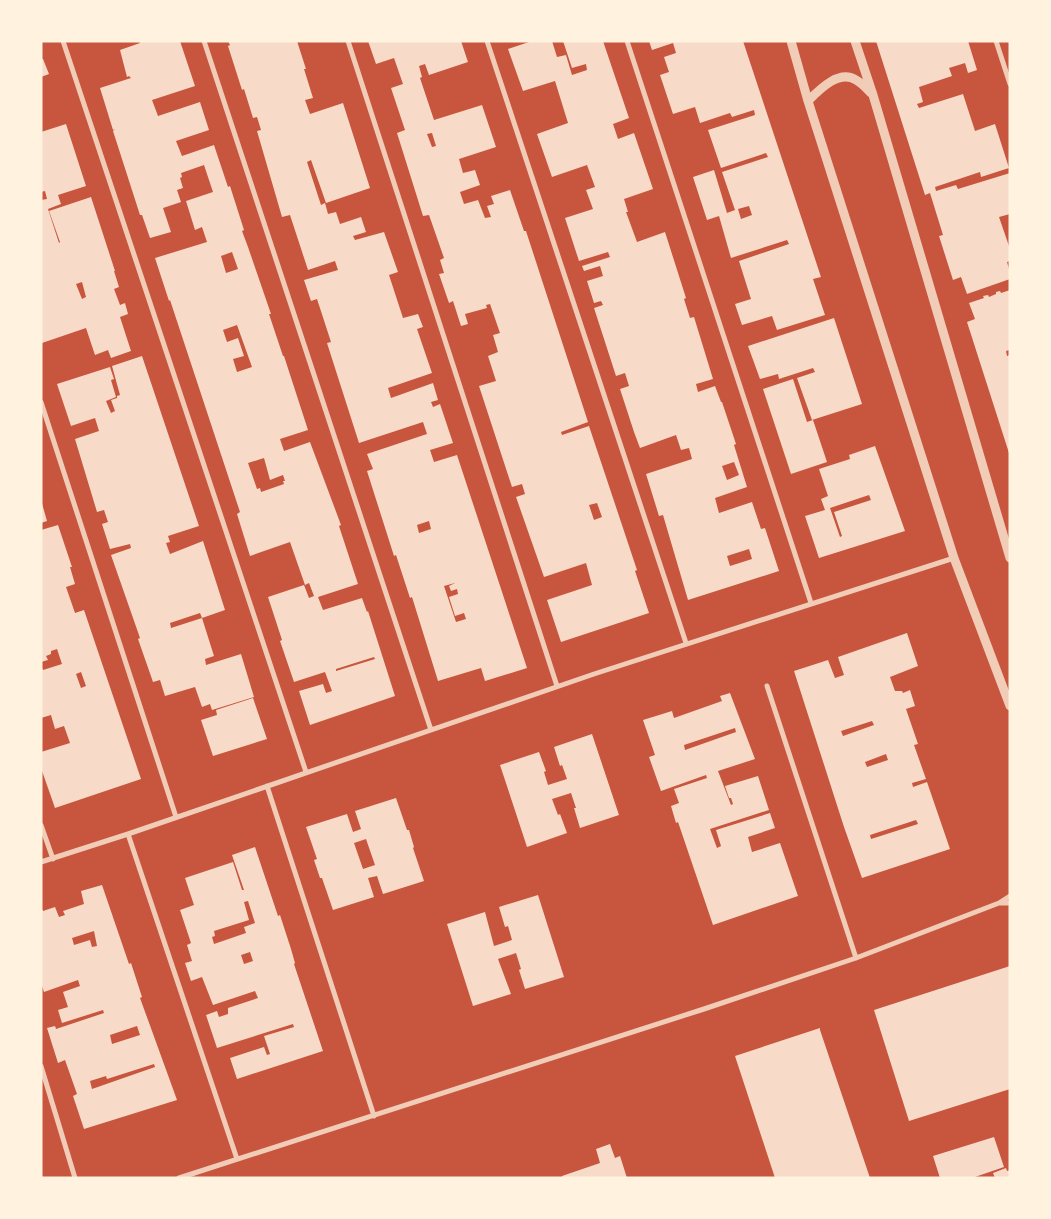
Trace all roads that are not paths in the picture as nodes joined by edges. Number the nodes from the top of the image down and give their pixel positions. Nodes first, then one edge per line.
1 (63, 41) edge
2 (204, 41) edge
3 (348, 41) edge
4 (487, 41) edge
5 (627, 41) edge
6 (791, 41) edge
7 (855, 41) edge
8 (996, 41) edge
9 (1010, 84) edge
10 (873, 95) junction
11 (808, 101) junction
12 (41, 402) edge
13 (1007, 542) edge
14 (954, 558) junction
15 (1010, 558) edge
16 (811, 603) junction
17 (686, 643) junction
18 (557, 686) junction
19 (767, 686) dead end
20 (1010, 706) edge
21 (431, 730) junction
22 (306, 772) junction
23 (266, 786) junction
24 (176, 817) junction
25 (41, 825) edge
26 (128, 834) junction
27 (52, 859) junction
28 (41, 862) edge
29 (1010, 896) edge
30 (999, 903) junction
31 (1010, 903) edge
32 (856, 958) junction
33 (41, 1066) edge
34 (374, 1116) junction
35 (237, 1159) junction
36 (75, 1178) edge
37 (179, 1178) edge

1 - 22 street
2 - 21 street
3 - 18 street
4 - 17 street
5 - 16 street
6 - 11 street
7 - 10 street
8 - 9 street
10 - 11 street
10 - 13 street
11 - 14 street
12 - 24 street
13 - 15 street
14 - 16 street
14 - 20 street
16 - 17 street
17 - 18 street
18 - 21 street
19 - 32 street
21 - 22 street
22 - 23 street
23 - 24 street
23 - 34 street
24 - 26 street
25 - 27 street
26 - 27 street
26 - 35 street
27 - 28 street
29 - 30 street
30 - 31 street
30 - 32 street
32 - 34 street
33 - 36 street
34 - 35 street
35 - 37 street

